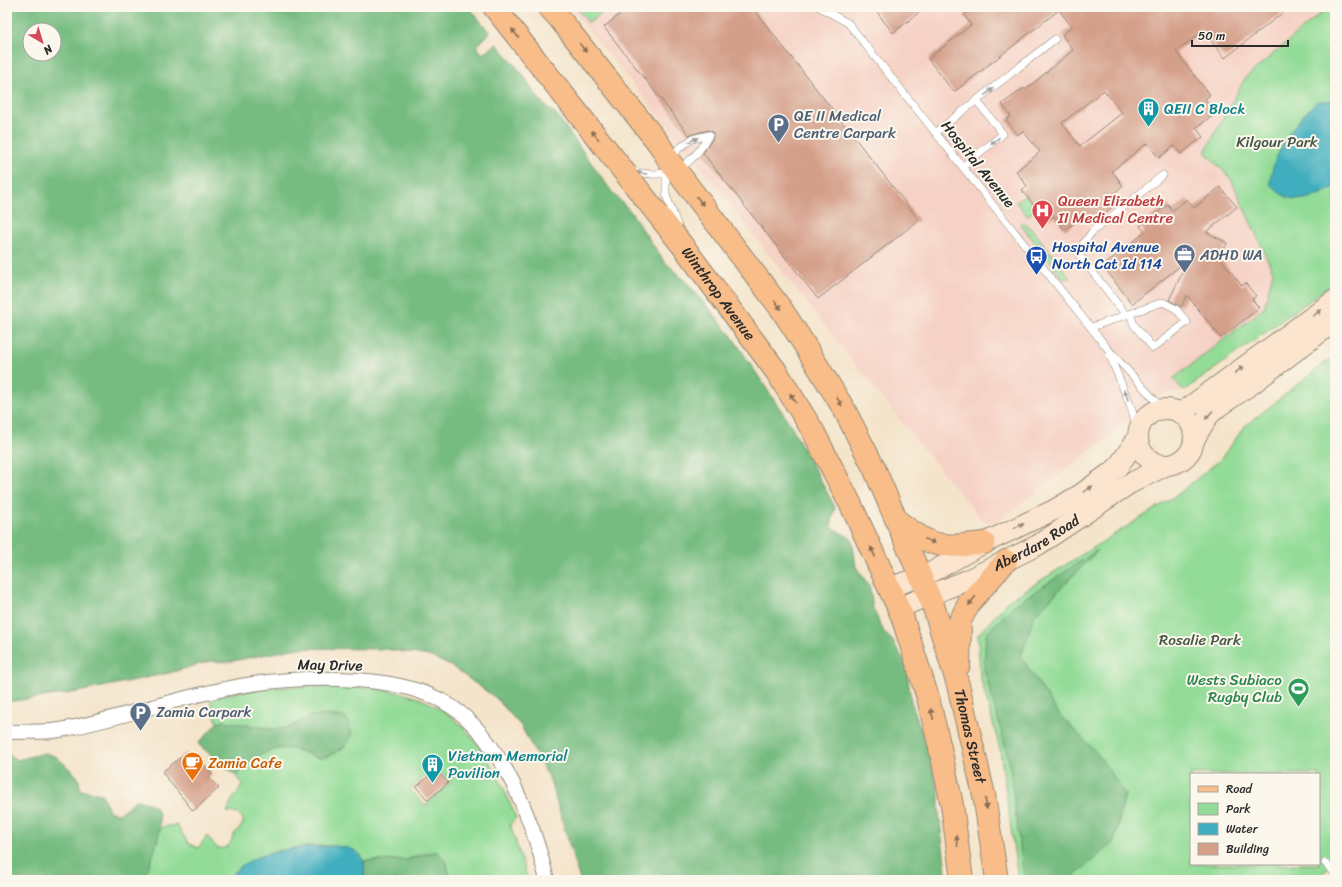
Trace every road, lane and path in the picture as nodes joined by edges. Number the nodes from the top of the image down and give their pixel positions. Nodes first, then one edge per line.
1 (494, 7) edge
2 (548, 7) edge
3 (824, 8) edge
4 (1055, 39) dead end
5 (977, 101) junction
6 (936, 132) junction
7 (670, 160) junction
8 (620, 166) junction
9 (963, 166) junction
10 (1163, 175) dead end
11 (686, 250) junction
12 (1335, 300) edge
13 (1128, 314) junction
14 (1335, 321) edge
15 (1092, 327) junction
16 (1107, 348) junction
17 (1172, 411) junction
18 (1138, 435) junction
19 (1194, 440) junction
20 (1167, 465) junction
21 (897, 521) junction
22 (984, 543) junction
23 (1006, 561) junction
24 (920, 576) junction
25 (889, 588) junction
26 (929, 596) junction
27 (898, 608) junction
28 (958, 685) junction
29 (7, 732) edge
30 (1325, 863) dead end
31 (1335, 873) edge
32 (547, 880) edge
33 (962, 880) edge
34 (998, 880) edge

8 -> 1 main road, Winthrop Avenue
2 -> 7 main road
3 - 6 lane, Hospital Avenue
5 -> 4 lane
5 - 6 lane
5 -> 9 lane
6 - 9 lane, Hospital Avenue
7 -> 8 lane
7 - 11 lane
7 -> 21 main road
8 - 11 main road, Winthrop Avenue
9 - 15 lane, Hospital Avenue
10 - 13 lane
25 -> 11 main road, Winthrop Avenue
17 -> 12 main road
13 - 13 lane
13 - 15 lane
14 -> 19 main road
15 - 16 lane, Hospital Avenue
16 - 17 lane, Hospital Avenue
18 -> 16 lane, Hospital Avenue
17 - 18 main road
17 - 19 main road
18 - 20 main road
22 -> 18 main road, Aberdare Road
19 - 20 main road
20 - 23 main road, Aberdare Road
21 -> 22 main road
21 - 24 main road
22 - 24 main road, Aberdare Road
23 - 26 main road, Aberdare Road
23 -> 28 main road
24 - 25 main road, Aberdare Road
24 - 26 main road
25 - 27 main road, Winthrop Avenue
26 - 27 main road, Aberdare Road
26 - 28 main road, Thomas Street
33 -> 27 main road
28 -> 34 main road, Thomas Street
29 - 32 street, May Drive
30 - 31 lane

